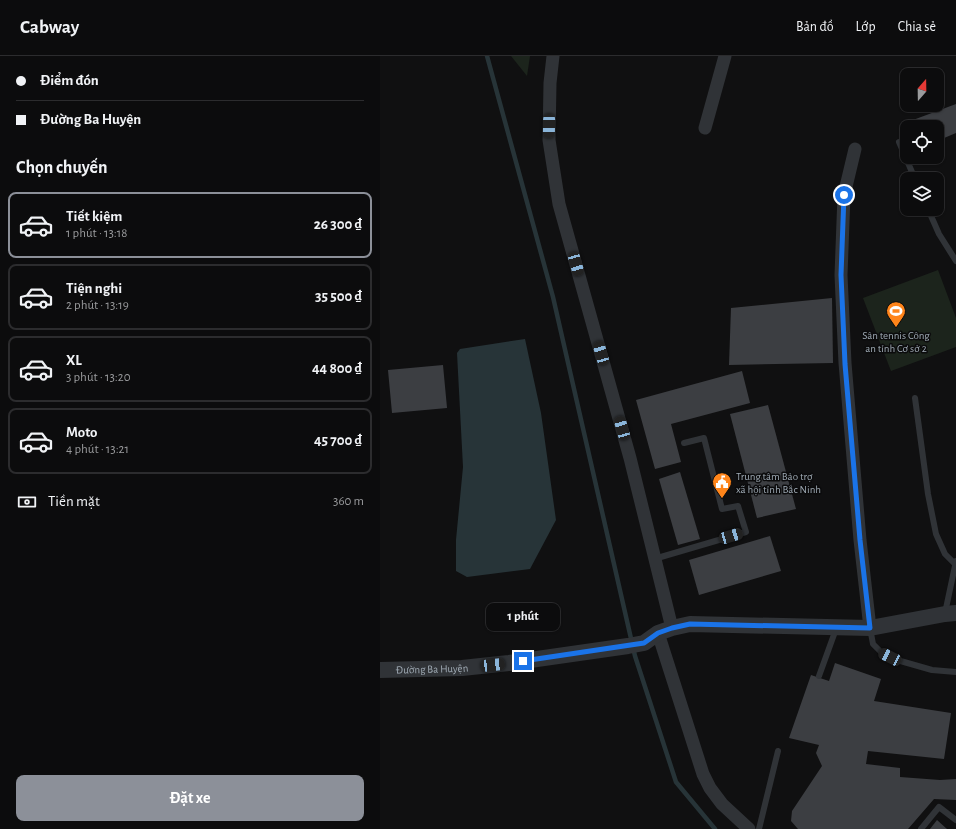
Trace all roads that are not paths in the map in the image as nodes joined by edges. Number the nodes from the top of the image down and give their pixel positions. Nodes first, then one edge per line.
1 (553, 56) edge
2 (725, 56) edge
3 (704, 128) dead end
4 (899, 142) dead end
5 (855, 149) dead end
6 (912, 172) edge
7 (931, 216) edge
8 (956, 260) edge
9 (915, 398) dead end
10 (684, 443) dead end
11 (654, 559) junction
12 (956, 562) edge
13 (950, 614) edge
14 (837, 627) junction
15 (870, 628) junction
16 (659, 634) junction
17 (380, 670) edge
18 (956, 672) edge
19 (819, 676) dead end
20 (778, 751) dead end
21 (956, 820) edge
22 (749, 829) edge
23 (759, 829) edge
24 (921, 829) edge

1 - 11 street
2 - 3 street
4 - 6 lane
5 - 15 street
7 - 8 lane
9 - 12 lane
10 - 11 lane
11 - 16 street
12 - 13 lane
13 - 15 street, Đường Ba Huyện
14 - 15 street, Đường Ba Huyện
14 - 16 street, Đường Ba Huyện
14 - 19 lane
15 - 18 lane
16 - 17 street, Đường Ba Huyện
16 - 22 street
20 - 23 lane
21 - 24 lane

